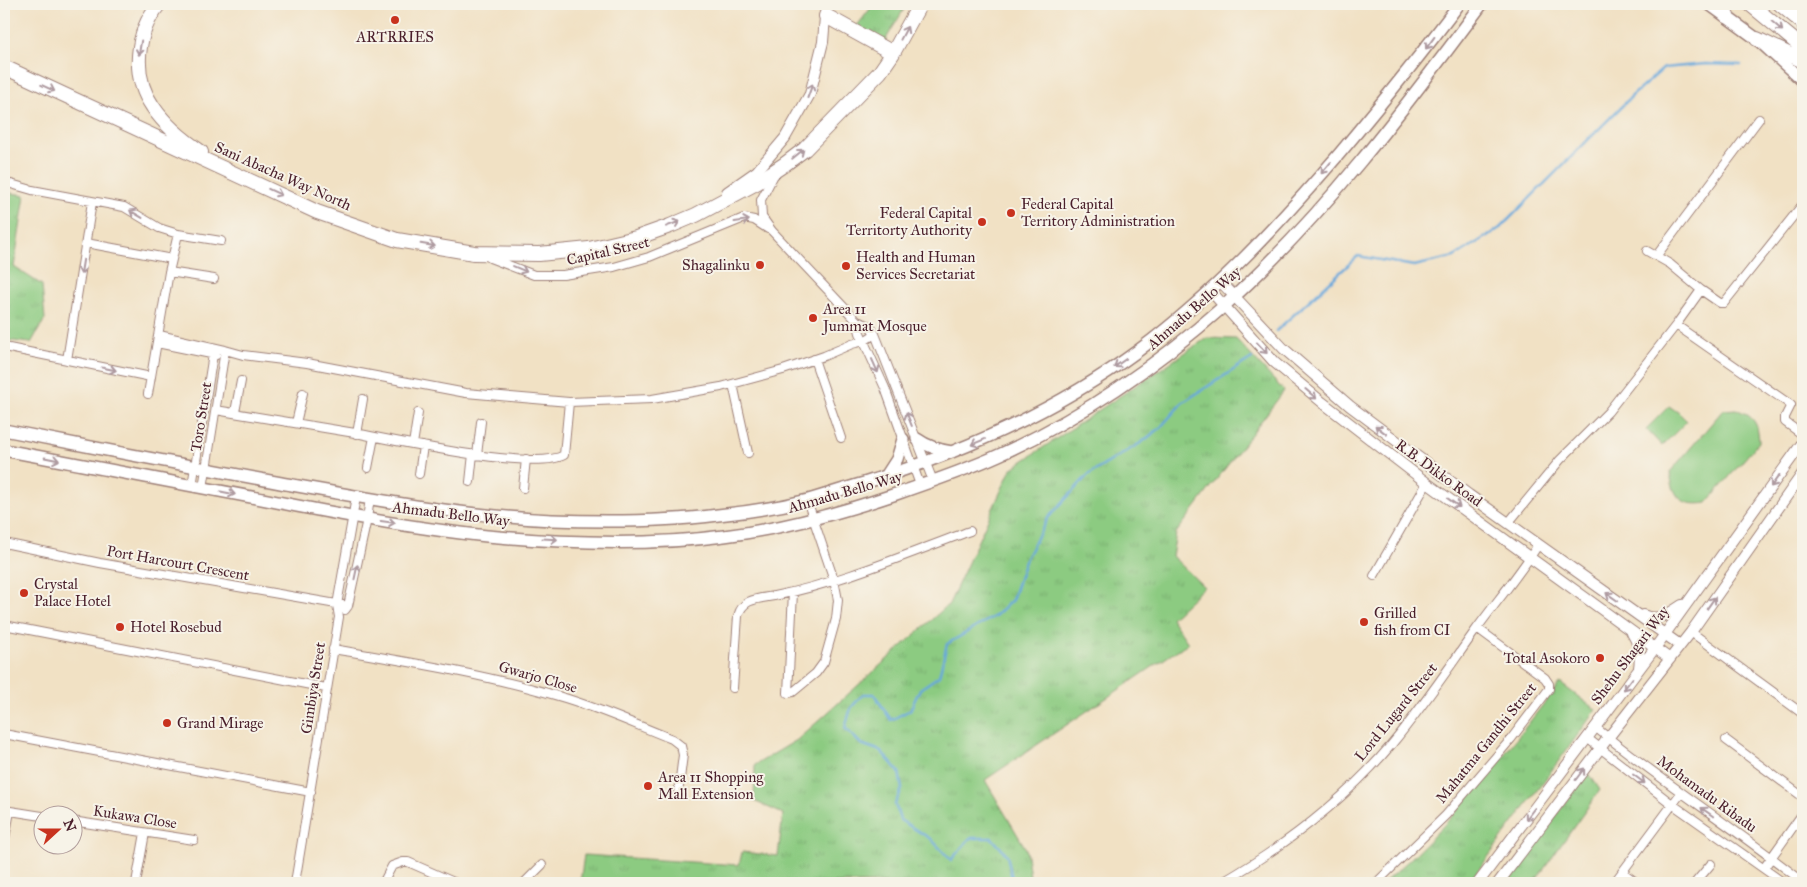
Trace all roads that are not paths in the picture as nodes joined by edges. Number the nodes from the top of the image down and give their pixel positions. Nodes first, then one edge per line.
1 (160, 4) edge
2 (920, 4) edge
3 (1459, 4) edge
4 (1482, 4) edge
5 (1709, 4) edge
6 (1718, 4) edge
7 (1750, 4) edge
8 (1780, 4) edge
9 (826, 10) edge
10 (1727, 16) junction
11 (1803, 23) edge
12 (1757, 39) junction
13 (1803, 48) edge
14 (894, 53) junction
15 (1803, 61) edge
16 (4, 67) edge
17 (1803, 81) edge
18 (1760, 119) dead end
19 (778, 169) junction
20 (247, 179) junction
21 (4, 182) edge
22 (92, 202) junction
23 (1803, 204) edge
24 (696, 215) junction
25 (772, 231) junction
26 (178, 234) junction
27 (221, 241) dead end
28 (86, 243) junction
29 (1647, 251) dead end
30 (474, 253) junction
31 (1657, 255) junction
32 (172, 259) junction
33 (169, 272) junction
34 (214, 279) dead end
35 (1220, 281) junction
36 (1210, 290) junction
37 (1701, 290) junction
38 (1234, 296) junction
39 (1224, 306) junction
40 (857, 321) junction
41 (1676, 325) junction
42 (870, 326) junction
43 (860, 333) junction
44 (876, 334) junction
45 (158, 339) junction
46 (864, 341) junction
47 (852, 344) junction
48 (4, 347) edge
49 (213, 351) junction
50 (225, 353) junction
51 (814, 359) junction
52 (67, 360) junction
53 (151, 378) junction
54 (241, 381) dead end
55 (733, 384) junction
56 (303, 393) dead end
57 (148, 394) dead end
58 (364, 399) dead end
59 (569, 402) junction
60 (216, 410) junction
61 (235, 412) junction
62 (418, 413) dead end
63 (481, 422) dead end
64 (296, 423) junction
65 (4, 430) edge
66 (357, 434) junction
67 (1803, 435) edge
68 (374, 437) junction
69 (841, 438) dead end
70 (903, 439) junction
71 (917, 439) junction
72 (1803, 442) edge
73 (413, 444) junction
74 (423, 446) junction
75 (4, 450) edge
76 (953, 452) junction
77 (748, 453) dead end
78 (475, 454) junction
79 (526, 459) junction
80 (927, 462) junction
81 (914, 467) junction
82 (201, 468) junction
83 (368, 468) dead end
84 (1803, 473) edge
85 (419, 474) dead end
86 (886, 476) junction
87 (933, 481) junction
88 (470, 482) dead end
89 (1427, 483) junction
90 (920, 485) junction
91 (197, 487) junction
92 (523, 488) dead end
93 (356, 496) junction
94 (370, 498) junction
95 (808, 500) junction
96 (353, 517) junction
97 (367, 519) junction
98 (814, 520) junction
99 (1508, 522) junction
100 (970, 531) dead end
101 (4, 543) edge
102 (1538, 544) junction
103 (1530, 557) junction
104 (1374, 576) dead end
105 (834, 580) junction
106 (793, 592) junction
107 (1690, 598) junction
108 (337, 606) junction
109 (348, 606) junction
110 (1632, 611) junction
111 (339, 617) junction
112 (4, 625) edge
113 (1477, 628) junction
114 (1630, 630) junction
115 (1691, 632) junction
116 (1665, 634) junction
117 (1680, 645) junction
118 (334, 648) junction
119 (1655, 648) junction
120 (1670, 659) junction
121 (1639, 668) junction
122 (326, 688) junction
123 (733, 688) dead end
124 (1803, 714) edge
125 (1595, 727) junction
126 (4, 734) edge
127 (1587, 738) junction
128 (1608, 738) junction
129 (1726, 740) dead end
130 (1600, 749) junction
131 (311, 792) junction
132 (1680, 793) junction
133 (678, 794) dead end
134 (1803, 797) edge
135 (1672, 804) junction
136 (7, 810) edge
137 (1803, 813) edge
138 (32, 814) edge
139 (82, 823) edge
140 (145, 834) junction
141 (194, 840) dead end
142 (4, 844) edge
143 (1771, 856) junction
144 (1711, 864) dead end
145 (542, 865) dead end
146 (1764, 868) junction
147 (1622, 872) junction
148 (1803, 882) edge
149 (136, 883) edge
150 (295, 883) edge
151 (383, 883) edge
152 (456, 883) edge
153 (524, 883) edge
154 (1221, 883) edge
155 (1376, 883) edge
156 (1478, 883) edge
157 (1498, 883) edge
158 (1614, 883) edge
159 (1637, 883) edge
160 (1695, 883) edge
161 (1784, 883) edge

1 -> 20 highway
14 -> 2 highway, Sani Abacha Way North
3 -> 35 main road, Ahmadu Bello Way
4 - 38 main road, Ahmadu Bello Way
5 - 10 main road
6 - 10 highway
7 -> 13 highway
8 - 11 highway
9 - 14 highway
24 -> 9 street
10 - 12 main road
12 - 15 highway
12 - 17 main road
19 -> 14 highway, Sani Abacha Way North
16 -> 20 highway, Sani Abacha Way North
18 - 31 street
19 - 24 highway, Sani Abacha Way North
19 - 25 street, Capital Street
20 -> 30 highway, Sani Abacha Way North
21 - 22 street
26 -> 22 street
22 - 28 street
23 - 37 street
30 -> 24 highway, Sani Abacha Way North
30 -> 25 street, Capital Street
25 - 40 street, Capital Street
26 - 27 street
26 - 32 street
28 - 32 street
28 -> 52 street
29 - 31 street
31 - 37 street
32 - 33 street
33 - 34 street
33 - 45 street
35 - 36 main road, Ahmadu Bello Way
35 - 38 street, R.B. Dikko Road
36 - 39 street, R.B. Dikko Road
36 -> 76 main road, Ahmadu Bello Way
37 - 41 street
38 - 39 main road, Ahmadu Bello Way
99 -> 38 street, R.B. Dikko Road
39 - 87 main road, Ahmadu Bello Way
39 -> 89 street, R.B. Dikko Road
40 - 42 street
40 - 43 street, Capital Street
41 - 67 street
41 - 99 street
42 - 43 street
42 - 44 street
43 - 46 street, Capital Street
43 - 47 street
44 - 46 street
71 -> 44 street
45 - 49 street
45 - 53 street
46 - 47 street
46 -> 70 street, Capital Street
47 - 51 street
48 - 52 street
49 - 50 street
49 - 82 street, Toro Street
50 - 59 street
50 - 60 street, Toro Street
51 - 55 street
51 - 69 street
52 -> 53 street
53 - 57 street
54 - 61 street
55 - 59 street
55 - 77 street
56 - 64 street
58 - 66 street
59 - 79 street
60 - 61 street
60 - 82 street, Toro Street
61 - 64 street
62 - 73 street
63 - 78 street
64 - 66 street
65 - 82 main road, Ahmadu Bello Way
66 - 68 street
68 - 73 street
68 - 83 street
70 - 81 street, Capital Street
70 - 86 main road
71 - 76 main road
71 - 80 street
72 -> 107 street, Shehu Shagari Way
73 - 74 street
74 - 78 street
74 - 85 street
75 -> 91 main road, Ahmadu Bello Way
76 - 80 main road, Ahmadu Bello Way
78 - 79 street
78 - 88 street
79 - 92 street
80 - 81 main road, Ahmadu Bello Way
80 - 87 street
81 - 86 main road, Ahmadu Bello Way
81 - 90 street, Capital Street
82 - 91 street, Toro Street
82 - 93 main road, Ahmadu Bello Way
115 -> 84 street
86 - 95 main road, Ahmadu Bello Way
87 - 90 main road, Ahmadu Bello Way
89 -> 103 street, R.B. Dikko Road
89 - 104 street
90 - 98 main road, Ahmadu Bello Way
91 -> 96 main road, Ahmadu Bello Way
93 - 94 main road, Ahmadu Bello Way
93 - 96 street, Gimbiya Street
94 - 95 main road, Ahmadu Bello Way
94 - 97 street
95 - 98 street
96 - 97 main road, Ahmadu Bello Way
96 - 108 street, Gimbiya Street
97 -> 98 main road, Ahmadu Bello Way
109 -> 97 street
98 - 105 street
99 - 102 street, R.B. Dikko Road
100 - 105 street
101 - 108 street, Port Harcourt Crescent
102 - 103 street, Lord Lugard Street
110 -> 102 street, R.B. Dikko Road
103 - 113 street, Lord Lugard Street
103 - 114 street, R.B. Dikko Road
105 - 106 street
105 - 106 street
106 - 123 street
107 - 110 street
107 - 116 street, Shehu Shagari Way
108 - 109 street, Port Harcourt Crescent
108 - 111 street, Gimbiya Street
109 - 111 street
110 - 116 street, R.B. Dikko Road
111 - 118 street, Gimbiya Street
112 - 122 street
113 - 154 street, Lord Lugard Street
113 - 155 street, Mahatma Gandhi Street
114 - 119 street, R.B. Dikko Road
114 - 121 street
115 - 117 street
115 - 124 street
116 - 117 street, R.B. Dikko Road
116 - 119 street, Shehu Shagari Way
117 - 120 street
118 - 122 street, Gimbiya Street
118 - 133 street, Gwarjo Close
119 - 120 street, R.B. Dikko Road
119 - 121 street, Shehu Shagari Way
120 - 128 street
121 -> 125 street, Shehu Shagari Way
122 - 131 street, Gimbiya Street
125 - 127 street, Shehu Shagari Way
125 - 128 street, Mohamadu Ribadu
126 - 131 street
127 - 130 street, Mohamadu Ribadu
127 -> 156 street, Shehu Shagari Way
128 - 130 street
128 - 132 street, Mohamadu Ribadu
129 - 134 street
130 -> 135 street, Mohamadu Ribadu
157 -> 130 street
131 - 150 street, Gimbiya Street
132 - 135 street
143 -> 132 street, Mohamadu Ribadu
135 - 146 street, Mohamadu Ribadu
135 - 147 street
136 - 138 street
136 - 142 street
137 - 143 street
139 - 140 street, Kukawa Close
140 - 141 street, Kukawa Close
140 - 149 street
143 - 146 street
143 - 148 street, Mohamadu Ribadu
144 - 160 street
145 - 153 street
146 - 161 street, Mohamadu Ribadu
147 - 158 street
147 - 159 street
151 - 152 street

